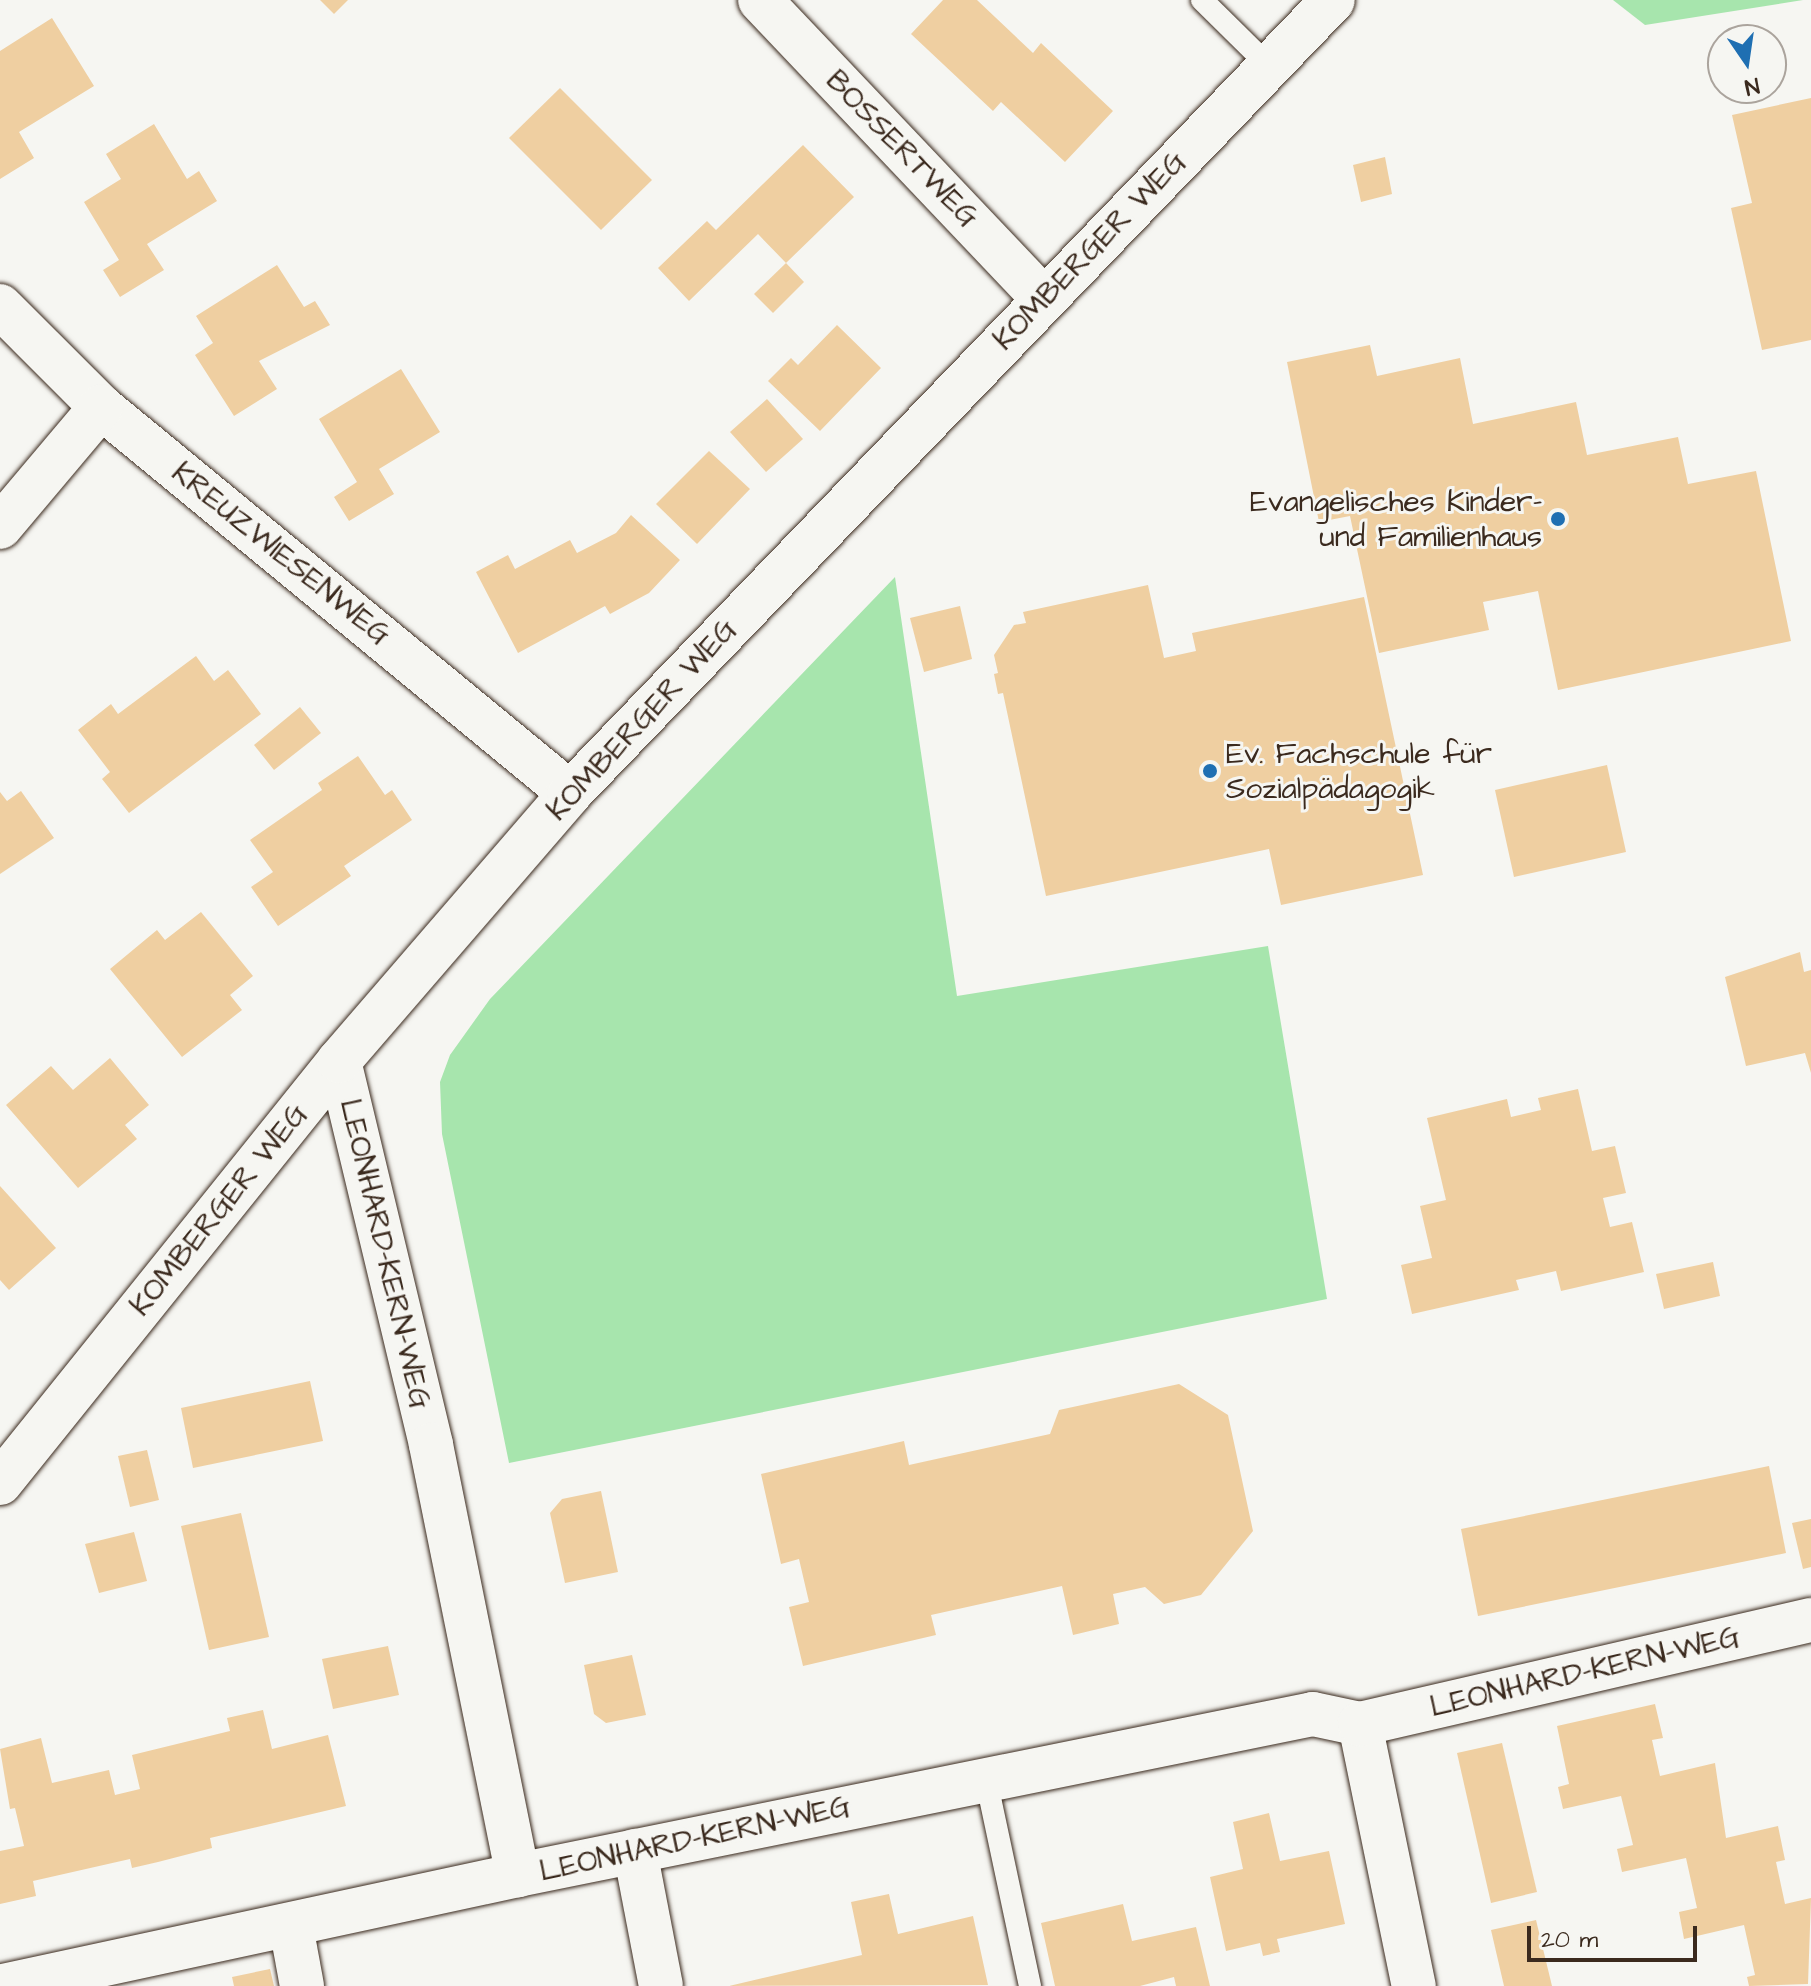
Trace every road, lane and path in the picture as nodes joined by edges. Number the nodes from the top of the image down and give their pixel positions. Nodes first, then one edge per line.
1 (760, 0) edge
2 (1202, 0) edge
3 (1333, 0) edge
4 (1269, 66) junction
5 (1043, 298) junction
6 (0, 306) edge
7 (101, 407) junction
8 (0, 527) edge
9 (570, 793) junction
10 (339, 1061) junction
11 (0, 1483) edge
12 (1811, 1620) edge
13 (1360, 1724) junction
14 (986, 1779) junction
15 (635, 1851) junction
16 (518, 1875) junction
17 (291, 1926) junction
18 (3, 1986) edge
19 (302, 1986) edge
20 (661, 1986) edge
21 (1030, 1986) edge
22 (1414, 1986) edge

1 - 5 street, BOSSERTWEG
2 - 4 lane
3 - 4 street, KOMBERGER WEG
4 - 5 street, KOMBERGER WEG
5 - 9 street, KOMBERGER WEG
6 - 7 street, KREUZWIESENWEG
7 - 8 street
7 - 9 street, KREUZWIESENWEG
9 - 10 street, KOMBERGER WEG
10 - 11 street, KOMBERGER WEG
10 - 16 street, LEONHARD-KERN-WEG
12 - 13 street, LEONHARD-KERN-WEG
13 - 14 street, LEONHARD-KERN-WEG
13 - 22 street
14 - 15 street, LEONHARD-KERN-WEG
14 - 21 lane
15 - 16 street, LEONHARD-KERN-WEG
15 - 20 street
16 - 17 street
17 - 18 street
17 - 19 street

